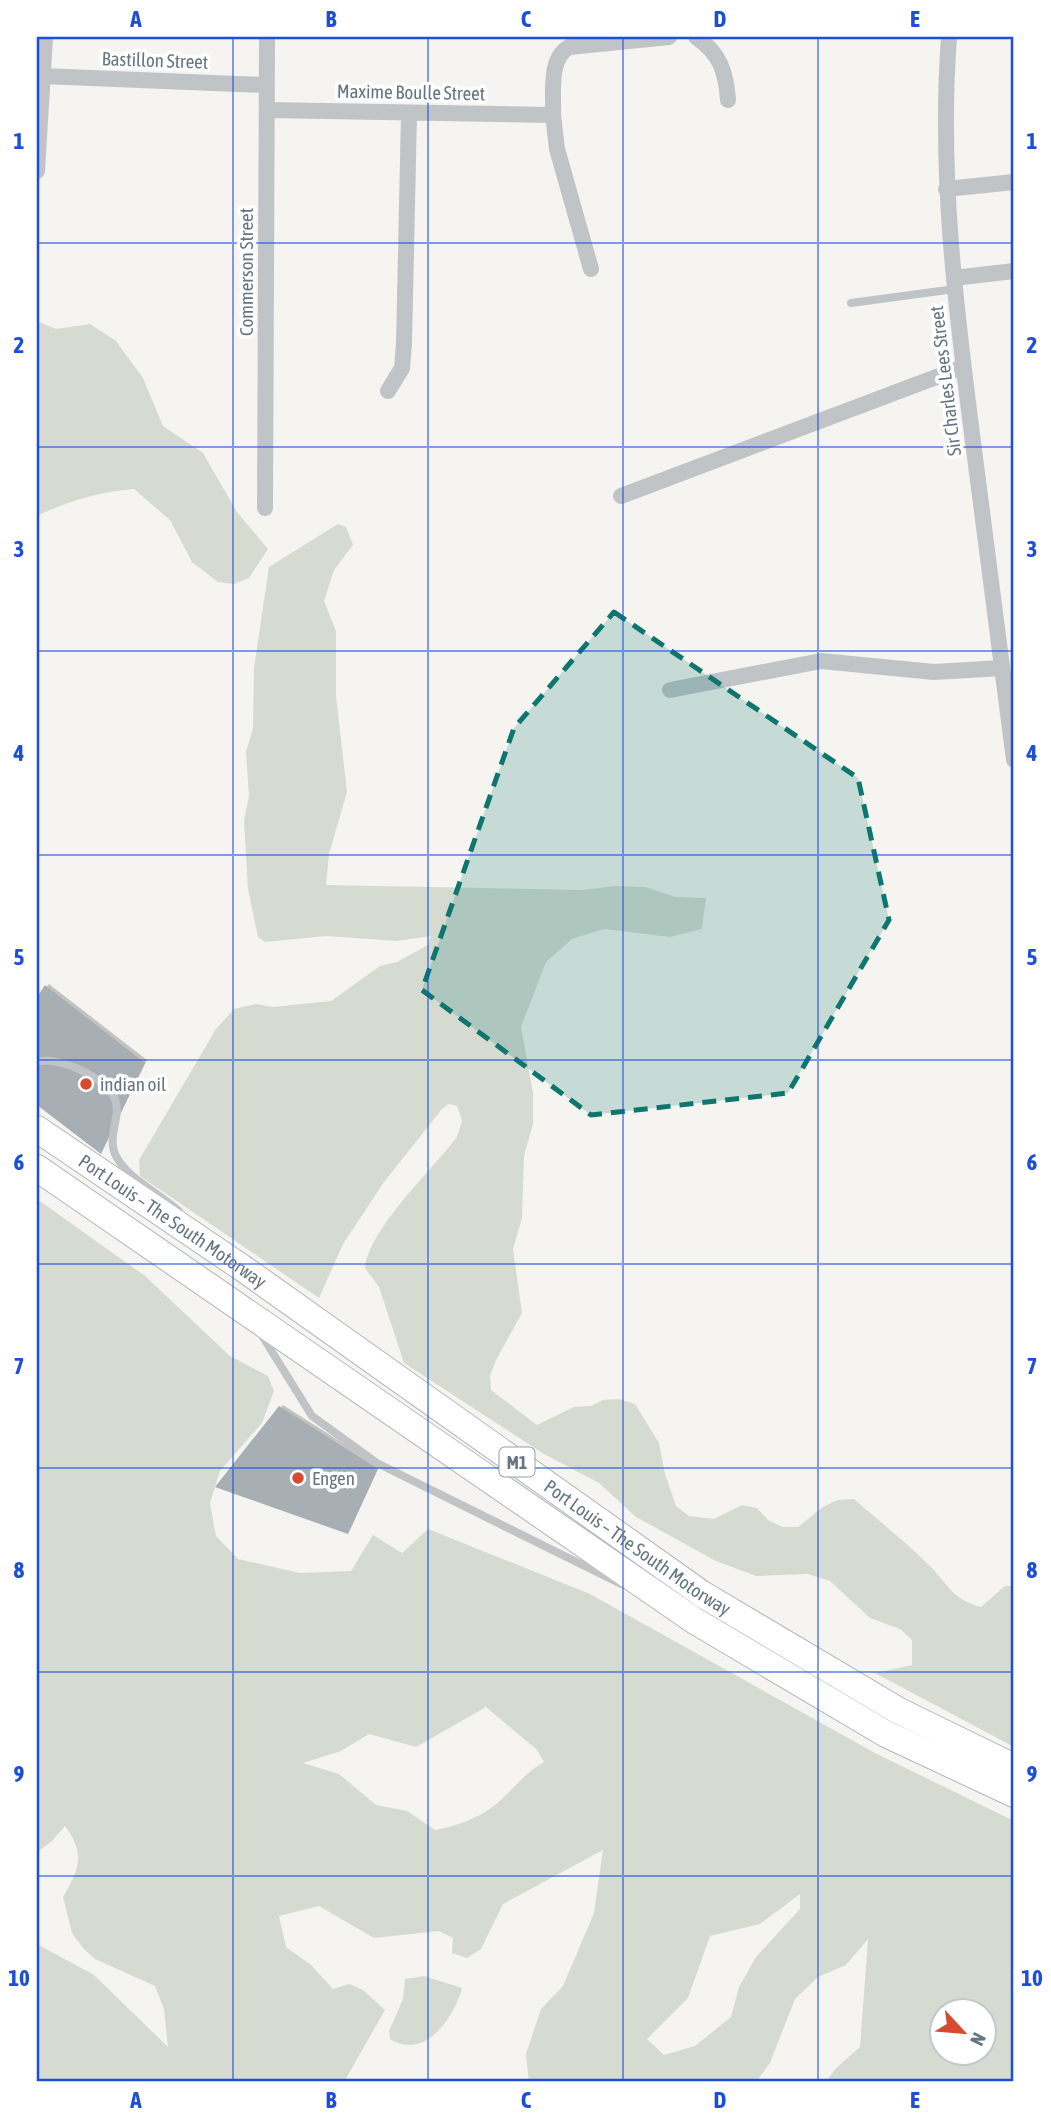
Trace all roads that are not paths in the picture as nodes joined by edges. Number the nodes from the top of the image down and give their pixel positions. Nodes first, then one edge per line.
1 (45, 37) edge
2 (267, 37) edge
3 (669, 37) edge
4 (696, 37) edge
5 (949, 37) edge
6 (43, 76) junction
7 (265, 86) junction
8 (728, 100) dead end
9 (268, 110) junction
10 (409, 114) junction
11 (553, 115) junction
12 (37, 171) edge
13 (1014, 182) edge
14 (946, 189) junction
15 (591, 269) dead end
16 (1014, 271) edge
17 (954, 284) junction
18 (851, 303) dead end
19 (963, 367) junction
20 (388, 391) dead end
21 (621, 496) dead end
22 (265, 508) dead end
23 (1008, 667) edge
24 (670, 690) dead end
25 (1014, 760) edge
26 (37, 1062) edge
27 (37, 1129) edge
28 (37, 1168) edge
29 (240, 1267) junction
30 (247, 1312) junction
31 (695, 1621) junction
32 (1014, 1766) edge
33 (1014, 1794) edge

1 - 6 street
2 - 7 street, Commerson Street
3 - 11 street
4 - 8 street
5 - 14 street, Sir Charles Lees Street
6 - 7 street, Bastillon Street
6 - 12 street
7 - 9 street, Commerson Street
9 - 10 street, Maxime Boulle Street
9 - 22 street, Commerson Street
10 - 11 street, Maxime Boulle Street
10 - 20 street
11 - 15 street
13 - 14 street
14 - 17 street, Sir Charles Lees Street
16 - 17 street
17 - 18 lane
17 - 19 street, Sir Charles Lees Street
19 - 21 street
19 - 23 street, Sir Charles Lees Street
23 - 24 street
23 - 25 street, Sir Charles Lees Street
26 - 29 lane
27 - 29 highway, Port Louis – The South Motorway / M1
28 - 30 highway, Port Louis – The South Motorway / M1
29 - 32 highway, Port Louis – The South Motorway / M1
30 - 31 highway, Port Louis – The South Motorway / M1
30 - 31 lane
31 - 33 highway, Port Louis – The South Motorway / M1

